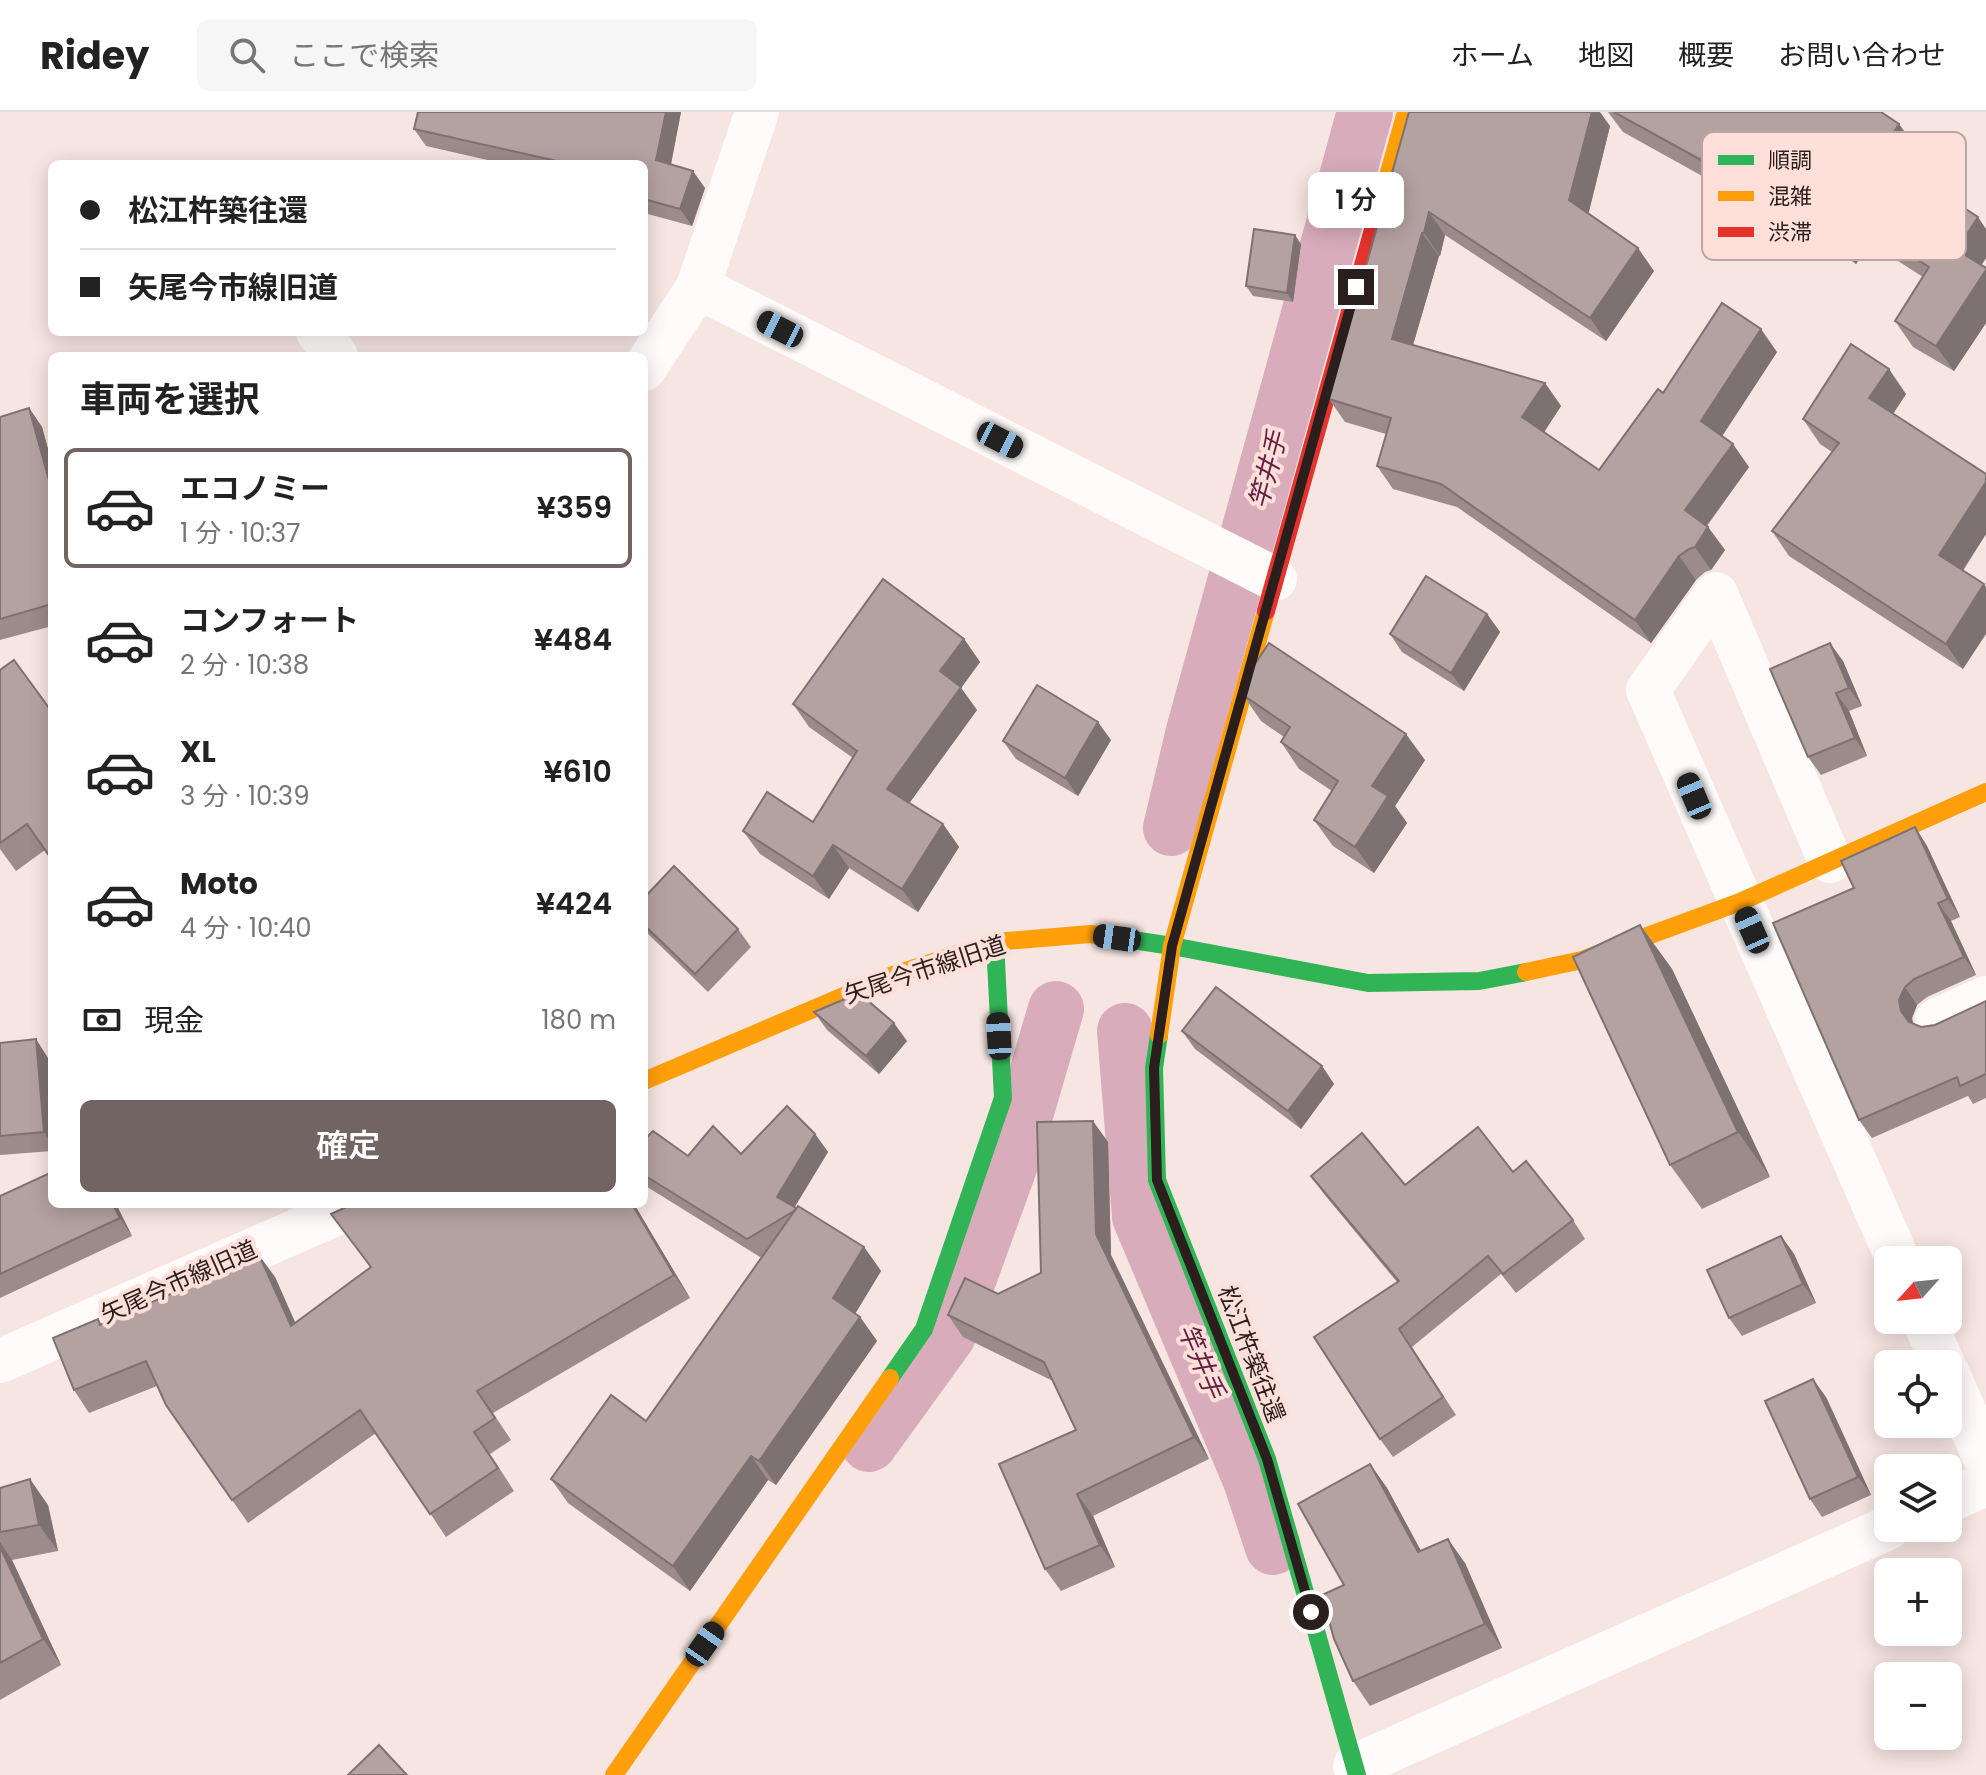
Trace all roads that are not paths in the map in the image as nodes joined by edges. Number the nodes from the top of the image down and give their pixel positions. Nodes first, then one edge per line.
1 (757, 112) edge
2 (1406, 112) edge
3 (698, 287) junction
4 (648, 363) edge
5 (1275, 579) junction
6 (1983, 800) edge
7 (1830, 861) junction
8 (1740, 902) junction
9 (995, 942) junction
10 (1172, 946) junction
11 (1986, 998) edge
12 (1937, 1020) edge
13 (648, 1079) edge
14 (349, 1208) edge
15 (1892, 1246) edge
16 (0, 1361) edge
17 (1962, 1406) edge
18 (1986, 1461) edge
19 (1986, 1484) edge
20 (1962, 1495) edge
21 (1874, 1534) edge
22 (1356, 1770) edge
23 (614, 1775) edge

1 - 3 street
2 - 5 street
3 - 4 street
3 - 5 street
5 - 10 street
6 - 7 street, 矢尾今市線旧道
7 - 8 street, 矢尾今市線旧道
7 - 8 street
8 - 10 street, 矢尾今市線旧道
8 - 15 street
9 - 10 street, 矢尾今市線旧道
9 - 13 street, 矢尾今市線旧道
9 - 23 street
10 - 22 street, 松江杵築往還
11 - 12 street
14 - 16 street, 矢尾今市線旧道
17 - 18 street
19 - 20 street
21 - 22 street

